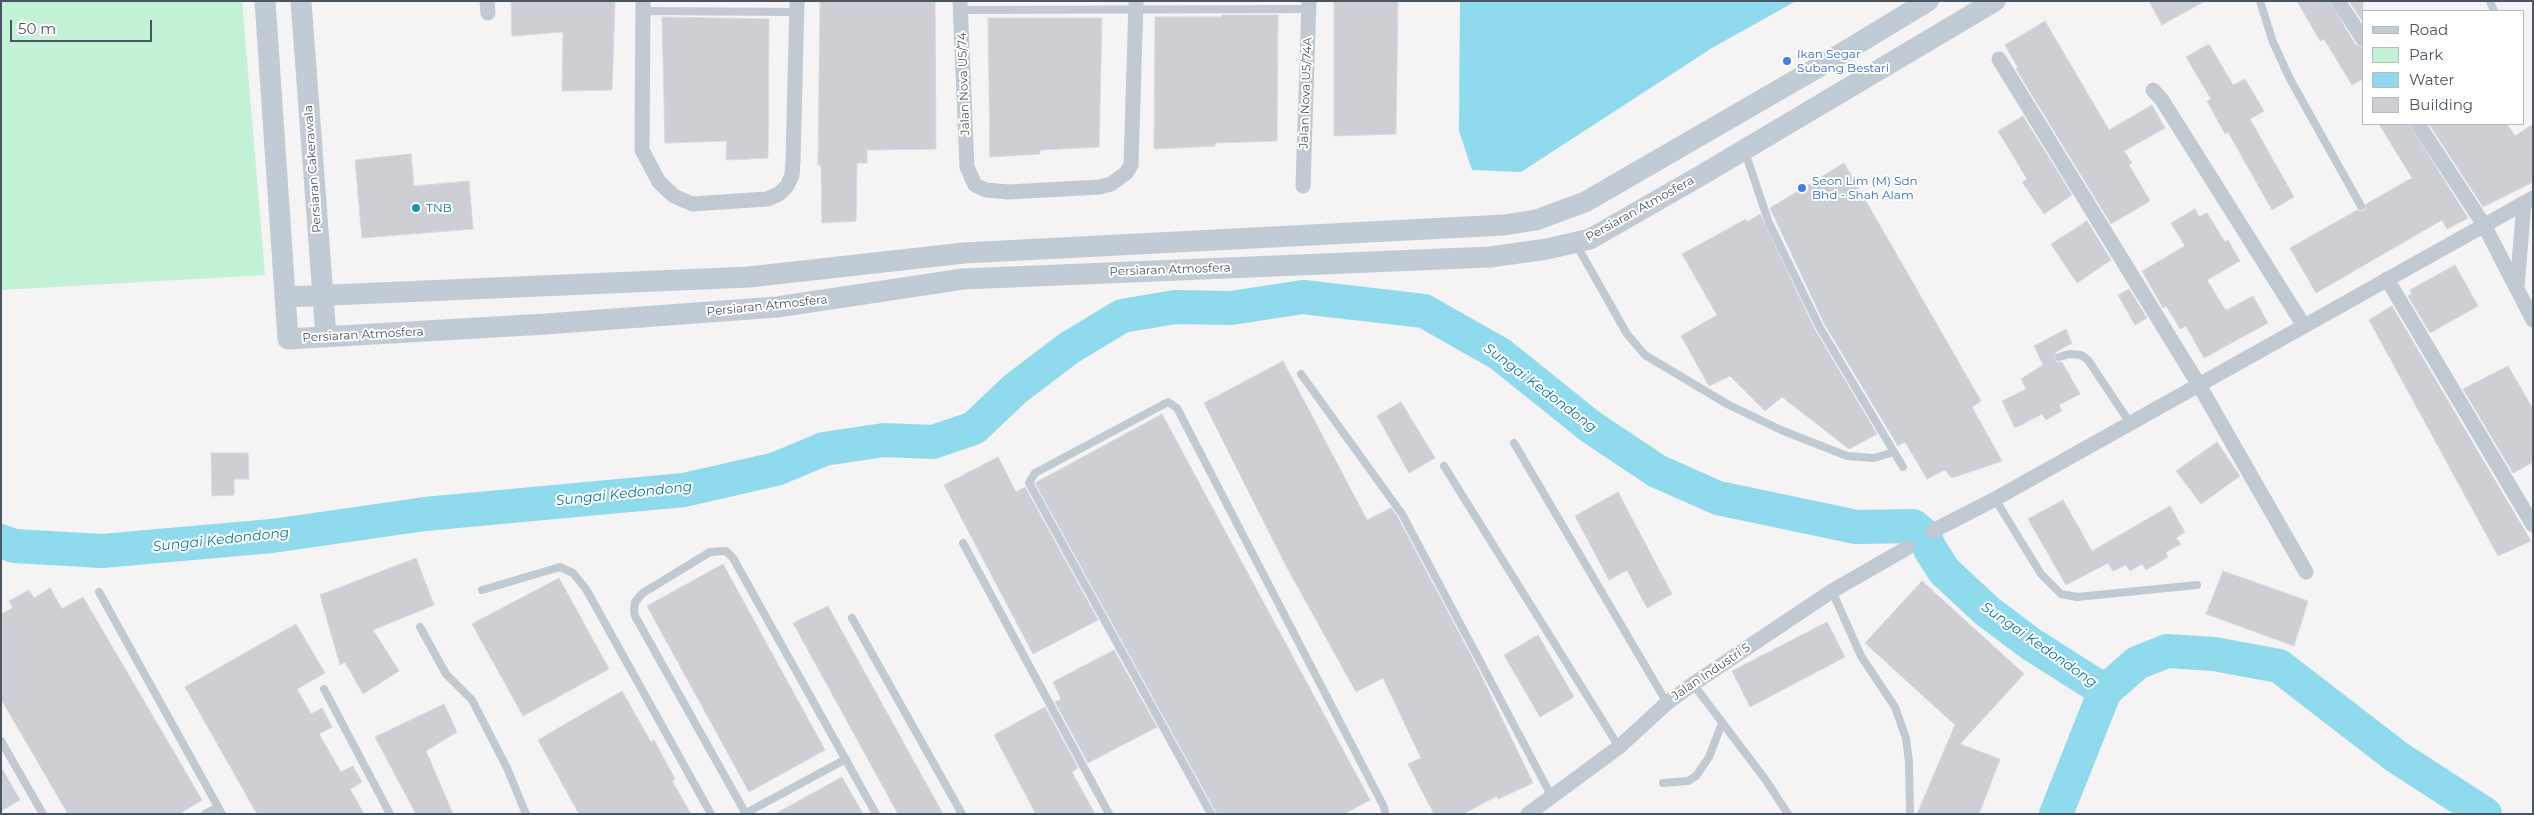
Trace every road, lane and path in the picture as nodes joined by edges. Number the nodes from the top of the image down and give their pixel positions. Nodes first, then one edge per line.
1 (265, 1) edge
2 (301, 1) edge
3 (1928, 1) edge
4 (1995, 1) edge
5 (2260, 1) edge
6 (2338, 1) edge
7 (1308, 5) edge
8 (643, 6) edge
9 (960, 6) edge
10 (1136, 6) edge
11 (797, 7) edge
12 (2362, 37) edge
13 (1999, 59) dead end
14 (2153, 90) dead end
15 (2419, 125) edge
16 (1744, 150) junction
17 (1303, 186) dead end
18 (2528, 200) edge
19 (2360, 206) dead end
20 (2484, 225) junction
21 (1575, 243) junction
22 (2387, 279) junction
23 (2517, 289) junction
24 (322, 296) junction
25 (285, 297) junction
26 (2533, 320) edge
27 (2304, 326) junction
28 (326, 337) junction
29 (2059, 357) dead end
30 (1301, 374) dead end
31 (2198, 385) junction
32 (2130, 423) junction
33 (1514, 443) dead end
34 (1894, 452) junction
35 (1444, 466) dead end
36 (1903, 467) dead end
37 (1994, 499) junction
38 (2533, 525) edge
39 (1933, 531) dead end
40 (963, 544) dead end
41 (1907, 548) dead end
42 (2306, 572) dead end
43 (2198, 585) dead end
44 (482, 590) dead end
45 (1832, 591) junction
46 (99, 592) dead end
47 (852, 618) dead end
48 (420, 627) dead end
49 (1693, 684) junction
50 (324, 689) dead end
51 (1666, 703) junction
52 (1722, 723) junction
53 (1, 741) edge
54 (1619, 747) junction
55 (846, 759) junction
56 (1663, 784) dead end
57 (1552, 797) junction
58 (220, 810) edge
59 (43, 814) edge
60 (205, 814) edge
61 (390, 814) edge
62 (526, 814) edge
63 (712, 814) edge
64 (746, 814) edge
65 (876, 814) edge
66 (962, 814) edge
67 (1109, 814) edge
68 (1211, 814) edge
69 (1385, 814) edge
70 (1528, 814) edge
71 (1788, 814) edge
72 (1910, 814) edge

1 - 25 street
2 - 24 street, Persiaran Cakerawala
3 - 24 street
4 - 16 street, Persiaran Atmosfera
5 - 19 lane
6 - 12 street
7 - 10 lane
7 - 17 street, Jalan Nova U5/74A
8 - 11 lane
8 - 11 street
9 - 10 lane
9 - 10 street, Jalan Nova U5/74
13 - 31 street
14 - 27 street
15 - 20 street
16 - 21 street, Persiaran Atmosfera
16 - 34 lane
18 - 20 street
18 - 23 street
20 - 22 street
20 - 23 street
21 - 28 street, Persiaran Atmosfera
21 - 34 lane
22 - 27 street
22 - 38 street
23 - 26 street
24 - 25 street
24 - 28 street, Persiaran Cakerawala
25 - 28 street, Persiaran Atmosfera
27 - 31 street
29 - 32 lane
30 - 57 lane
31 - 32 street
31 - 42 street
32 - 37 street
33 - 51 lane
34 - 36 lane
35 - 54 lane
37 - 39 street
37 - 43 lane
40 - 67 lane
41 - 45 street, Jalan Industri 5
44 - 63 lane
45 - 49 street, Jalan Industri 5
45 - 72 lane
46 - 58 lane
47 - 66 lane
48 - 62 lane
49 - 51 street, Jalan Industri 5
49 - 52 lane
50 - 61 lane
51 - 54 street, Jalan Industri 5
52 - 56 lane
52 - 71 lane
53 - 59 lane
54 - 57 street, Jalan Industri 5
55 - 64 lane
55 - 64 lane
55 - 65 lane
57 - 70 street, Jalan Industri 5
58 - 60 lane
68 - 69 lane

